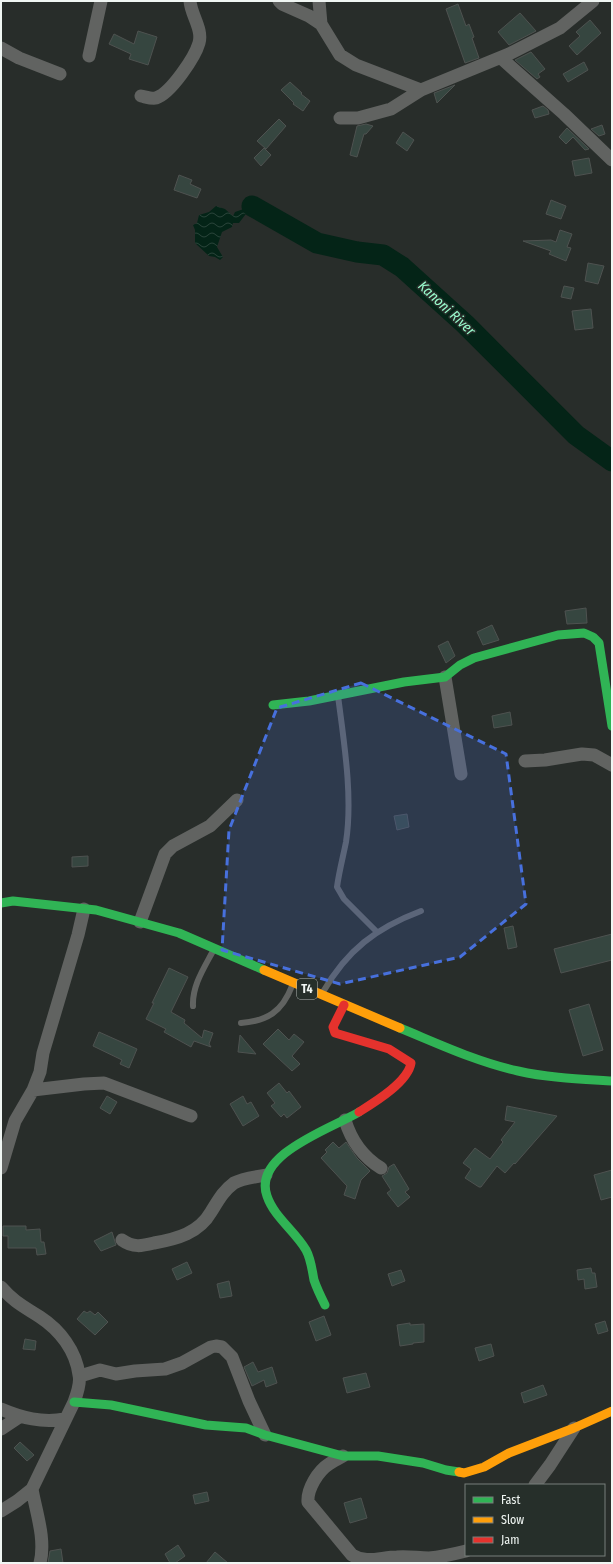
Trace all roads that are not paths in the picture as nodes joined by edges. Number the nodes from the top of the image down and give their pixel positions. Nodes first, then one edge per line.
1 (101, 1) edge
2 (190, 1) edge
3 (279, 1) edge
4 (319, 1) edge
5 (593, 1) edge
6 (321, 24) junction
7 (1, 48) edge
8 (89, 56) dead end
9 (501, 58) junction
10 (60, 74) dead end
11 (421, 90) junction
12 (141, 96) dead end
13 (340, 118) dead end
14 (612, 160) edge
15 (445, 677) junction
16 (338, 696) junction
17 (273, 705) dead end
18 (612, 726) edge
19 (525, 761) dead end
20 (612, 765) edge
21 (461, 774) dead end
22 (237, 800) dead end
23 (1, 903) edge
24 (84, 909) junction
25 (421, 911) dead end
26 (140, 922) junction
27 (377, 932) junction
28 (214, 948) junction
29 (293, 983) junction
30 (322, 996) junction
31 (344, 1005) junction
32 (193, 1006) dead end
33 (241, 1023) dead end
34 (612, 1081) edge
35 (33, 1090) junction
36 (191, 1116) dead end
37 (345, 1120) junction
38 (1, 1168) edge
39 (381, 1168) dead end
40 (266, 1175) junction
41 (122, 1240) dead end
42 (1, 1287) edge
43 (325, 1305) dead end
44 (80, 1376) junction
45 (74, 1402) junction
46 (1, 1409) edge
47 (612, 1411) edge
48 (19, 1417) junction
49 (65, 1419) junction
50 (574, 1428) junction
51 (1, 1429) edge
52 (265, 1435) junction
53 (343, 1456) junction
54 (536, 1484) edge
55 (32, 1488) junction
56 (1, 1511) edge
57 (465, 1551) edge
58 (365, 1562) edge
59 (40, 1563) edge

1 - 8 street
2 - 12 street
3 - 6 street
4 - 6 street
5 - 9 street
6 - 11 street
7 - 10 street
9 - 11 street
9 - 14 street
11 - 13 street
15 - 16 main road
15 - 18 main road
15 - 21 street
16 - 17 main road
16 - 27 lane
19 - 20 street
22 - 26 street
23 - 24 main road, T4
24 - 26 main road, T4
24 - 35 street
25 - 27 lane
26 - 28 main road, T4
27 - 30 lane
28 - 29 main road, T4
28 - 32 lane
29 - 30 main road, T4
29 - 33 lane
30 - 31 main road, T4
31 - 34 main road, T4
31 - 37 main road
35 - 36 street
35 - 38 street
37 - 39 street
37 - 40 main road
40 - 41 street
40 - 43 main road
42 - 44 street
44 - 45 street
44 - 52 street
45 - 49 street
45 - 52 main road
46 - 48 street
47 - 50 main road
48 - 49 street
48 - 51 street
49 - 55 street
50 - 53 main road
50 - 54 street
52 - 53 main road
53 - 58 street
55 - 56 street
55 - 59 street
57 - 58 street

